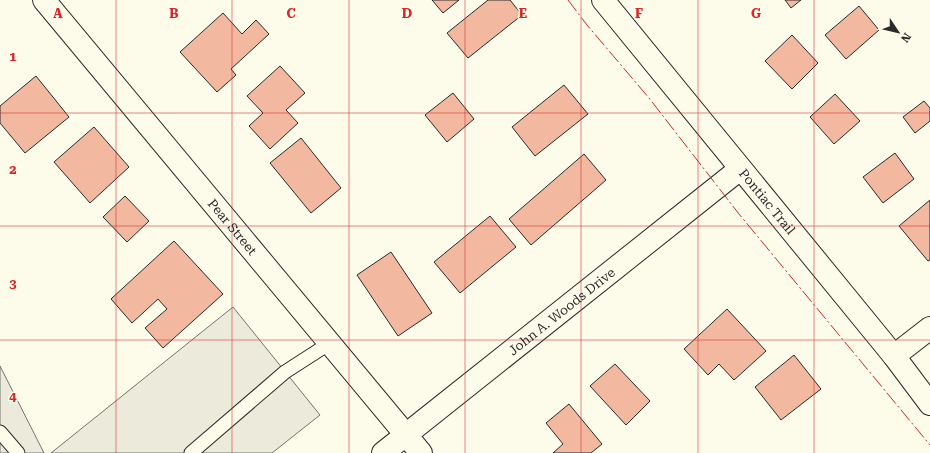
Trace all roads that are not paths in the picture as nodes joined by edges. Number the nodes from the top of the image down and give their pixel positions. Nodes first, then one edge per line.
1 (44, 0) edge
2 (604, 0) edge
3 (740, 169) junction
4 (930, 328) edge
5 (330, 343) junction
6 (894, 356) junction
7 (930, 404) edge
8 (0, 432) edge
9 (406, 435) junction
10 (18, 453) edge
11 (191, 453) edge
12 (383, 453) edge
13 (421, 453) edge

1 - 5 street, Pear Street
2 - 3 street, Pontiac Trail
3 - 6 street, Pontiac Trail
3 - 9 street, John A. Woods Drive
4 - 6 street
5 - 9 street, Pear Street
5 - 11 lane
6 - 7 street, Pontiac Trail
8 - 10 lane
9 - 12 street, John A. Woods Drive
9 - 13 street, Pear Street

